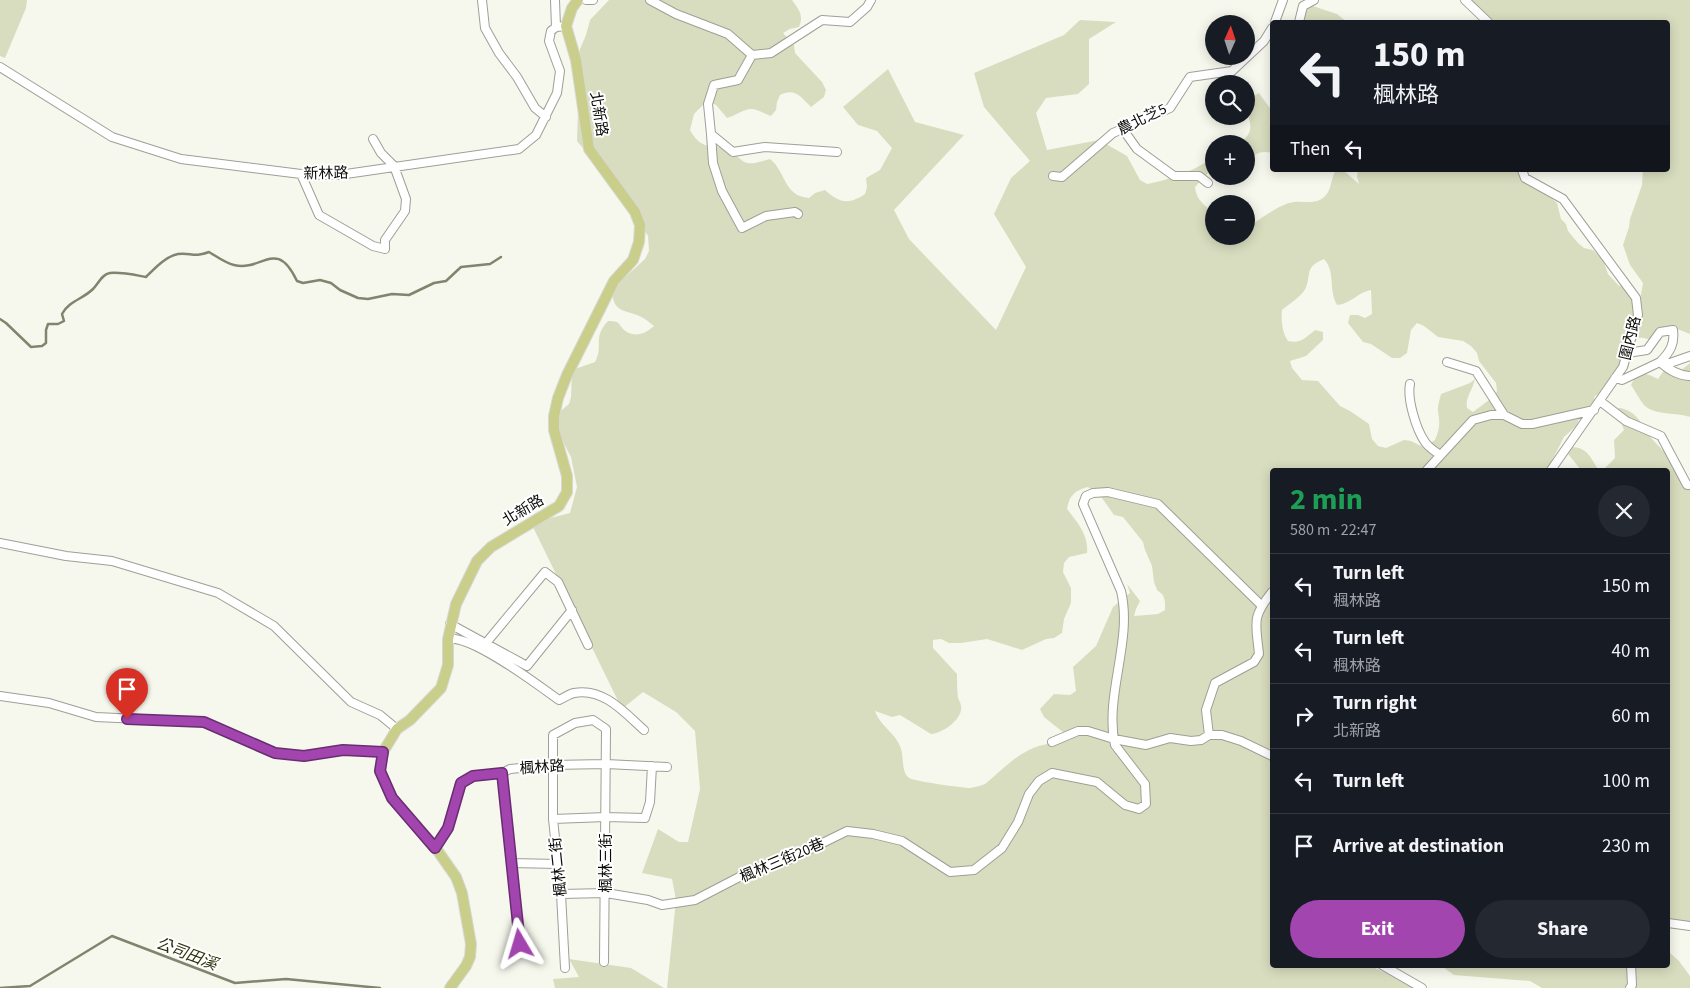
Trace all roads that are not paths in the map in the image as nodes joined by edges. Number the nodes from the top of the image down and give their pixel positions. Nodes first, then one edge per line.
1 (482, 0) edge
2 (555, 0) edge
3 (578, 0) edge
4 (586, 0) edge
5 (593, 0) edge
6 (650, 0) edge
7 (871, 0) edge
8 (1283, 0) edge
9 (1314, 0) edge
10 (1465, 0) edge
11 (1277, 20) edge
12 (1300, 20) edge
13 (1486, 20) edge
14 (561, 26) junction
15 (1270, 31) edge
16 (752, 55) junction
17 (2, 69) edge
18 (546, 118) junction
19 (1122, 128) junction
20 (712, 134) junction
21 (373, 139) dead end
22 (837, 152) dead end
23 (394, 166) junction
24 (1523, 172) edge
25 (301, 174) junction
26 (1053, 176) dead end
27 (1205, 181) edge
28 (798, 214) dead end
29 (1627, 353) junction
30 (1690, 356) edge
31 (1447, 362) dead end
32 (1660, 362) junction
33 (1689, 376) edge
34 (1616, 378) junction
35 (1410, 384) dead end
36 (1600, 402) junction
37 (1594, 410) junction
38 (1504, 415) junction
39 (1440, 455) junction
40 (1429, 468) edge
41 (1553, 468) edge
42 (1690, 485) edge
43 (0, 543) edge
44 (1270, 595) edge
45 (1261, 606) junction
46 (572, 610) junction
47 (450, 624) junction
48 (448, 639) junction
49 (486, 643) junction
50 (588, 645) dead end
51 (0, 696) edge
52 (397, 729) junction
53 (644, 730) dead end
54 (1209, 735) junction
55 (1114, 739) junction
56 (1052, 742) dead end
57 (383, 752) junction
58 (1270, 755) edge
59 (606, 764) junction
60 (552, 765) junction
61 (652, 766) junction
62 (667, 767) dead end
63 (502, 773) junction
64 (606, 817) junction
65 (553, 819) junction
66 (435, 848) junction
67 (511, 863) junction
68 (558, 864) junction
69 (606, 893) junction
70 (561, 894) junction
71 (1670, 923) edge
72 (1690, 926) edge
73 (520, 944) dead end
74 (604, 962) dead end
75 (565, 968) dead end
76 (1387, 968) edge
77 (1631, 968) edge
78 (450, 988) edge
79 (1422, 988) edge
80 (1630, 988) edge

1 - 18 street
2 - 14 street, 新林路
3 - 14 main road
4 - 5 street
6 - 16 street
7 - 16 street
8 - 11 street
9 - 12 street
10 - 13 street
14 - 18 street, 新林路
14 - 47 main road, 北新路
15 - 19 street, 農北芝5
16 - 20 street
17 - 25 street, 新林路
18 - 23 street, 新林路
19 - 26 street, 農北芝5
19 - 27 street
20 - 22 street
20 - 28 street
21 - 23 street
23 - 25 street, 新林路
23 - 25 street
24 - 29 street, 圍內路
29 - 32 street
29 - 34 street, 圍內路
30 - 32 street
31 - 38 street
32 - 33 street
32 - 34 street
34 - 36 street, 圍內路
35 - 39 street
36 - 37 street, 圍內路
36 - 42 street
37 - 38 street
37 - 41 street, 圍內路
38 - 39 street
39 - 40 street
43 - 52 street
44 - 45 street
45 - 54 street
45 - 55 street
46 - 49 street
46 - 49 street
46 - 50 street
47 - 48 main road, 北新路
47 - 49 street
48 - 52 main road, 北新路
48 - 53 street
51 - 57 street
52 - 57 main road, 北新路
54 - 55 street
54 - 58 street
55 - 56 street
55 - 69 street, 楓林三街20巷
57 - 66 main road, 北新路
59 - 60 street, 楓林路
59 - 60 street, 楓林三街
59 - 61 street, 楓林路
59 - 64 street, 楓林三街
60 - 63 street, 楓林路
60 - 65 street, 楓林二街
61 - 62 street, 楓林路
61 - 64 street
63 - 66 street, 楓林路
63 - 67 street
64 - 65 street
64 - 69 street, 楓林三街
65 - 68 street, 楓林二街
66 - 78 main road, 北新路
67 - 68 street
67 - 73 street
68 - 70 street, 楓林二街
69 - 70 street
69 - 74 street, 楓林三街
70 - 75 street, 楓林二街
71 - 72 street
76 - 79 street
77 - 80 street

